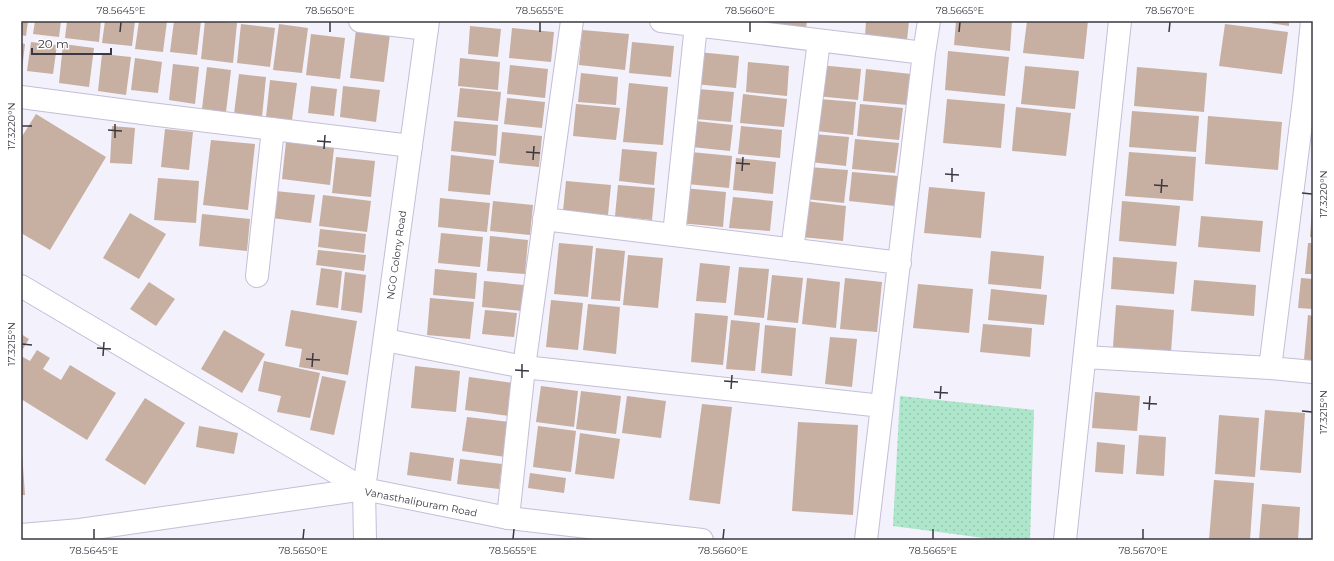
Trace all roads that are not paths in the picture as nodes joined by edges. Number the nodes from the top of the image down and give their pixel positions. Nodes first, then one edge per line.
1 (360, 21) edge
2 (572, 21) edge
3 (661, 21) edge
4 (929, 21) edge
5 (1120, 21) edge
6 (1312, 21) edge
7 (428, 25) edge
8 (696, 25) junction
9 (819, 40) junction
10 (924, 54) junction
11 (21, 97) edge
12 (1309, 100) edge
13 (273, 129) junction
14 (411, 146) junction
15 (544, 219) junction
16 (674, 235) junction
17 (792, 250) junction
18 (900, 263) junction
19 (257, 276) dead end
20 (21, 286) edge
21 (385, 340) junction
22 (1085, 357) junction
23 (524, 367) junction
24 (1270, 368) junction
25 (1313, 372) edge
26 (882, 406) junction
27 (364, 489) junction
28 (508, 518) junction
29 (21, 535) edge
30 (365, 540) edge
31 (702, 540) edge
32 (866, 540) edge
33 (1065, 540) edge

1 - 7 street
2 - 15 street
3 - 8 street
4 - 10 street
5 - 22 street
6 - 12 street
7 - 14 street, NGO Colony Road
8 - 9 street
8 - 16 street
9 - 10 street
9 - 17 street
10 - 18 street
11 - 13 street
12 - 24 street
13 - 14 street
13 - 19 street
14 - 21 street, NGO Colony Road
15 - 16 street
15 - 23 street
16 - 17 street
17 - 18 street
18 - 26 street
20 - 27 street
21 - 23 street
21 - 27 street, NGO Colony Road
22 - 24 street
22 - 33 street
23 - 26 street
23 - 28 street
24 - 25 street
26 - 32 street
27 - 28 street, Vanasthalipuram Road
27 - 29 street, Vanasthalipuram Road
27 - 30 street, NGO Colony Road
28 - 31 street, Vanasthalipuram Road

